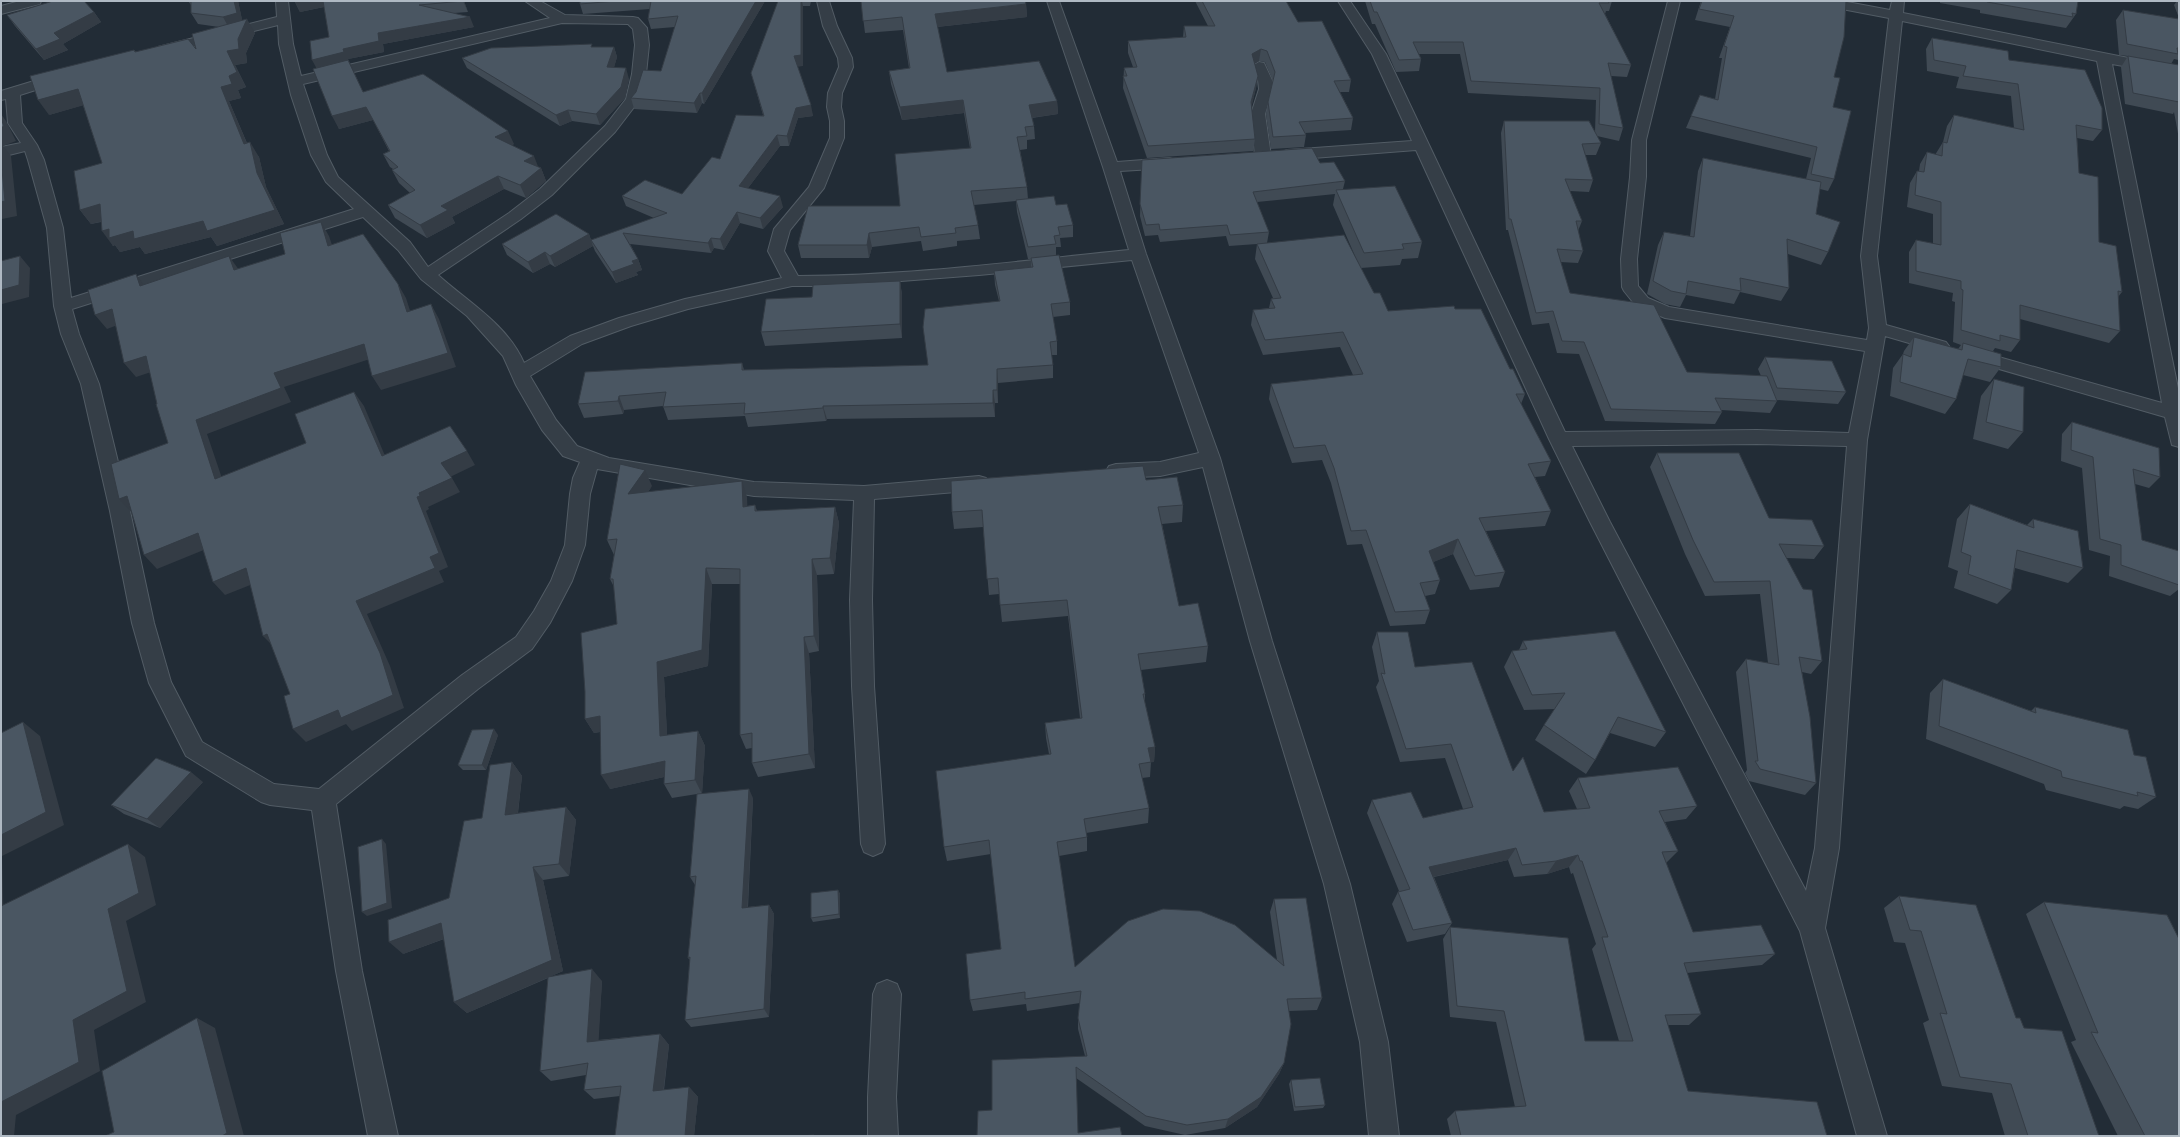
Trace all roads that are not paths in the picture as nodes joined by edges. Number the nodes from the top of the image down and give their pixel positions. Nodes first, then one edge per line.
1 (34, 1) edge
2 (282, 1) edge
3 (531, 1) edge
4 (823, 1) edge
5 (1054, 1) edge
6 (1344, 1) edge
7 (1674, 1) edge
8 (1821, 1) edge
9 (1896, 8) edge
10 (1, 10) edge
11 (285, 19) junction
12 (562, 19) junction
13 (152, 53) edge
14 (2104, 59) junction
15 (1259, 66) dead end
16 (2179, 72) edge
17 (78, 73) edge
18 (295, 82) junction
19 (7, 95) edge
20 (30, 145) junction
21 (1421, 145) junction
22 (1, 152) edge
23 (1263, 156) junction
24 (1248, 157) edge
25 (1187, 162) edge
26 (1111, 167) junction
27 (364, 211) junction
28 (1138, 254) junction
29 (427, 275) junction
30 (792, 281) junction
31 (63, 306) junction
32 (1878, 328) junction
33 (1874, 347) junction
34 (520, 374) junction
35 (2176, 413) edge
36 (1559, 439) junction
37 (1857, 440) junction
38 (2179, 440) edge
39 (1210, 458) junction
40 (591, 459) junction
41 (1102, 472) edge
42 (997, 481) edge
43 (864, 493) junction
44 (323, 800) junction
45 (873, 844) dead end
46 (1812, 928) junction
47 (887, 994) dead end
48 (382, 1136) edge
49 (883, 1136) edge
50 (1384, 1136) edge
51 (1872, 1136) edge

1 - 10 street
2 - 11 street
3 - 12 street
4 - 30 street
5 - 26 street
6 - 21 street
7 - 33 street
8 - 9 street
9 - 14 street
9 - 32 street
11 - 13 street
11 - 18 street
12 - 18 street
12 - 29 street
14 - 16 street
14 - 35 street
15 - 23 street
17 - 19 street
18 - 27 street
19 - 20 street
20 - 22 street
20 - 31 street
21 - 23 street
21 - 36 street
23 - 24 street
25 - 26 street
26 - 28 street
27 - 29 street
27 - 31 street
28 - 30 street
28 - 39 street
29 - 34 street
30 - 34 street
31 - 44 street
32 - 33 street
32 - 35 street
33 - 37 street
34 - 40 street
35 - 38 street
36 - 37 street
36 - 46 street
37 - 46 street
39 - 41 street
39 - 50 street
40 - 43 street
40 - 44 street
42 - 43 street
43 - 45 street
44 - 48 street
46 - 51 street
47 - 49 street

